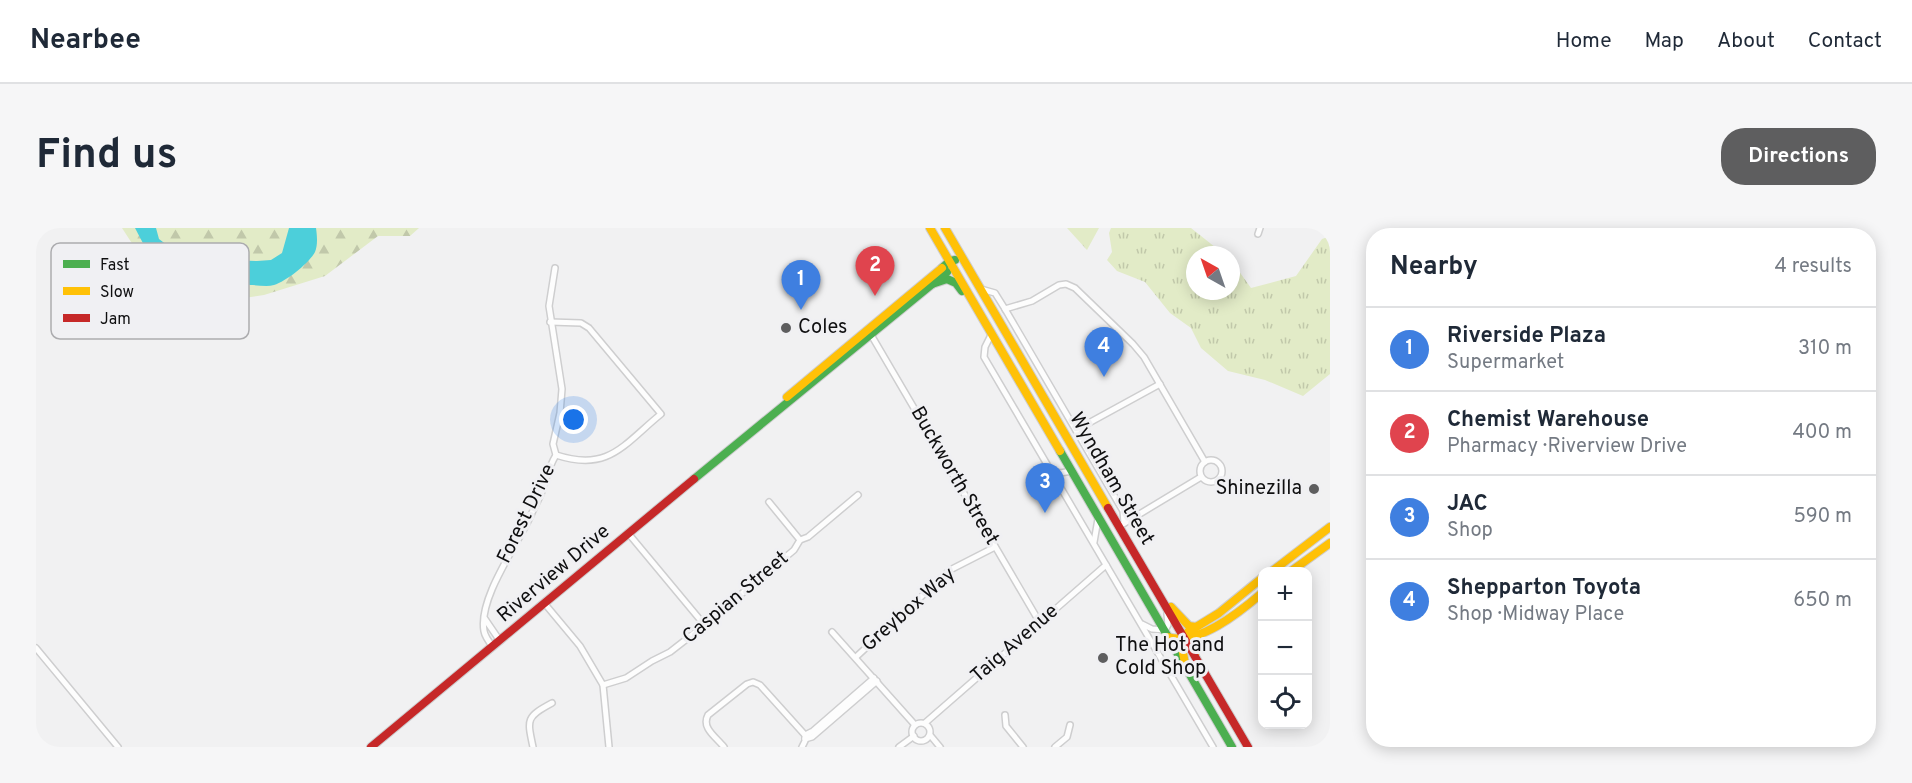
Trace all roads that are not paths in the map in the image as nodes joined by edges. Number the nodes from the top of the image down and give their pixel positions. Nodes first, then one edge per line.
1 (930, 228) edge
2 (943, 228) edge
3 (950, 265) junction
4 (555, 268) dead end
5 (969, 268) junction
6 (932, 284) junction
7 (981, 289) junction
8 (1005, 309) junction
9 (550, 322) junction
10 (869, 332) junction
11 (992, 332) junction
12 (1160, 384) junction
13 (1076, 430) junction
14 (556, 455) junction
15 (1082, 461) junction
16 (1205, 462) junction
17 (1051, 470) junction
18 (1072, 471) junction
19 (1087, 471) junction
20 (1201, 477) junction
21 (1078, 481) junction
22 (858, 495) dead end
23 (769, 502) dead end
24 (1099, 516) junction
25 (1122, 524) junction
26 (1330, 527) edge
27 (628, 533) junction
28 (800, 540) junction
29 (1330, 543) edge
30 (1094, 544) junction
31 (996, 547) junction
32 (1314, 552) junction
33 (1286, 559) junction
34 (1106, 565) junction
35 (1277, 567) edge
36 (1296, 567) edge
37 (1258, 582) edge
38 (1160, 597) junction
39 (1258, 597) edge
40 (545, 604) junction
41 (1229, 605) junction
42 (1166, 606) junction
43 (1236, 614) junction
44 (484, 617) junction
45 (702, 622) junction
46 (1040, 623) junction
47 (1140, 623) junction
48 (1196, 631) junction
49 (832, 632) dead end
50 (1167, 633) junction
51 (1184, 638) junction
52 (500, 641) junction
53 (493, 647) junction
54 (36, 648) edge
55 (856, 657) junction
56 (1196, 658) junction
57 (1186, 667) junction
58 (1205, 673) junction
59 (875, 680) junction
60 (603, 685) junction
61 (1200, 691) junction
62 (552, 703) dead end
63 (1005, 715) dead end
64 (925, 723) junction
65 (915, 725) junction
66 (1070, 725) dead end
67 (930, 735) junction
68 (914, 736) junction
69 (805, 737) junction
70 (924, 740) junction
71 (118, 747) edge
72 (371, 747) edge
73 (533, 747) edge
74 (609, 747) edge
75 (724, 747) edge
76 (802, 747) edge
77 (899, 747) edge
78 (930, 747) edge
79 (940, 747) edge
80 (1023, 747) edge
81 (1055, 747) edge
82 (1213, 747) edge
83 (1232, 747) edge
84 (1248, 747) edge

1 - 3 main road, Wyndham Street
2 - 3 main road
2 - 5 main road, Wyndham Street
3 - 5 main road
3 - 6 main road, Riverview Drive
3 - 10 main road, Riverview Drive
3 - 11 main road, Wyndham Street
4 - 9 street, Forest Drive
5 - 7 main road, Wyndham Street
6 - 10 main road, Riverview Drive
6 - 11 main road
7 - 8 street
7 - 15 main road, Wyndham Street
8 - 12 street
8 - 13 street
9 - 14 street, Forest Drive
9 - 14 street
10 - 27 main road, Riverview Drive
10 - 31 street, Buckworth Street
11 - 17 street
11 - 18 main road, Wyndham Street
12 - 13 street
12 - 16 street
13 - 25 street
14 - 44 street, Forest Drive
15 - 18 main road
15 - 19 main road, Wyndham Street
16 - 20 street
16 - 20 street
17 - 18 street
17 - 30 street
18 - 21 main road, Wyndham Street
19 - 21 main road
19 - 25 main road, Wyndham Street
20 - 25 street
21 - 24 main road, Wyndham Street
22 - 28 street, Caspian Street
23 - 28 street
24 - 30 street
24 - 50 main road, Wyndham Street
25 - 38 main road, Wyndham Street
26 - 33 main road
27 - 40 main road, Riverview Drive
27 - 45 street
28 - 45 street, Caspian Street
29 - 32 main road
30 - 34 street
31 - 46 street, Buckworth Street
31 - 55 street, Greybox Way
32 - 33 main road
32 - 36 main road
33 - 35 main road
34 - 46 street, Taig Avenue
34 - 47 street
37 - 41 main road
38 - 42 main road, Wyndham Street
38 - 48 main road
39 - 43 main road
40 - 52 main road, Riverview Drive
40 - 60 street
41 - 43 main road
41 - 48 main road
42 - 50 street
42 - 51 main road, Wyndham Street
43 - 48 main road
44 - 52 street
44 - 53 street
45 - 60 street, Caspian Street
46 - 64 street, Taig Avenue
47 - 50 street
47 - 82 street
48 - 51 main road
48 - 56 main road
49 - 55 street
50 - 51 main road
50 - 57 main road, Wyndham Street
51 - 56 main road, Wyndham Street
51 - 57 main road
52 - 53 main road, Riverview Drive
53 - 72 main road, Riverview Drive
54 - 71 street
55 - 59 street
56 - 58 main road, Wyndham Street
57 - 61 main road, Wyndham Street
58 - 61 main road
58 - 84 main road, Wyndham Street
59 - 65 street
59 - 69 street
60 - 74 street
61 - 83 main road, Wyndham Street
62 - 73 street
63 - 80 street
64 - 65 street
64 - 67 street
65 - 68 street
66 - 81 street
67 - 70 street
67 - 79 street
68 - 70 street
68 - 77 street
69 - 75 street
69 - 76 street
70 - 78 street

